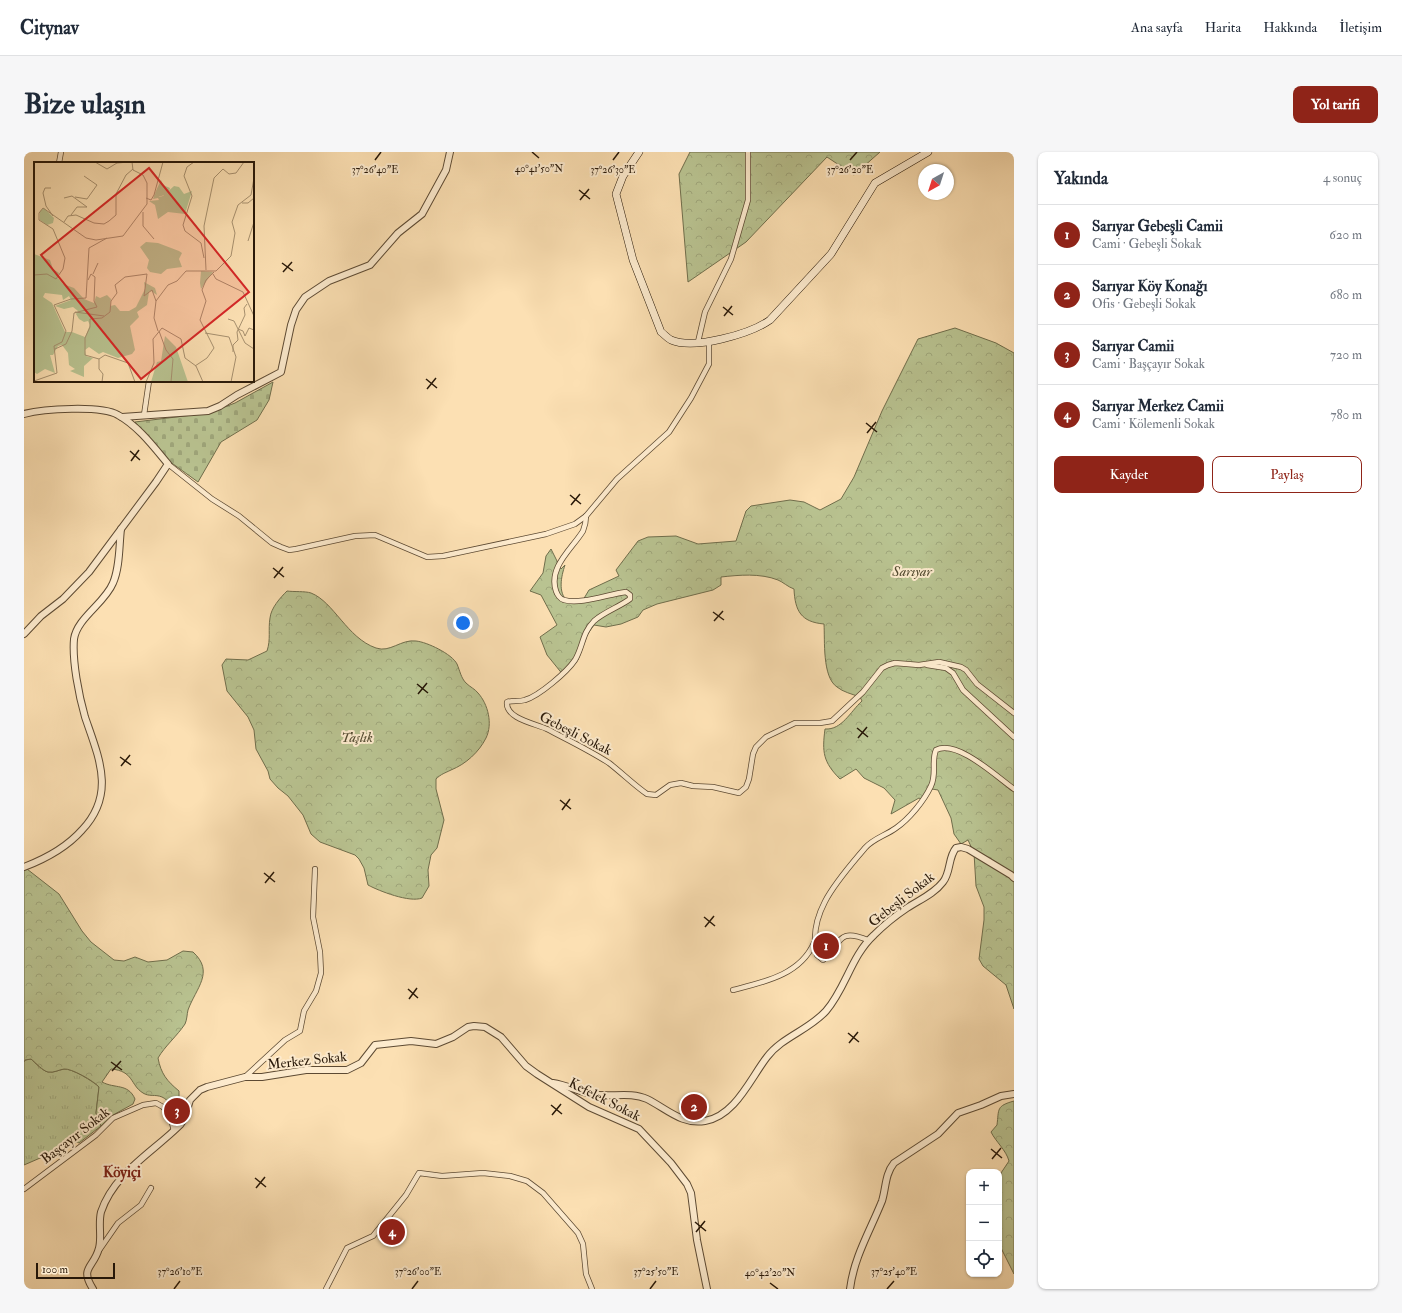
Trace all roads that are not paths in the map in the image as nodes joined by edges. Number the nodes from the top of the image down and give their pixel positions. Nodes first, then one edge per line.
1 (61, 152) edge
2 (450, 152) edge
3 (639, 152) edge
4 (748, 152) edge
5 (928, 152) edge
6 (59, 162) edge
7 (709, 341) junction
8 (698, 342) junction
9 (149, 382) edge
10 (24, 414) edge
11 (144, 415) junction
12 (122, 417) junction
13 (168, 464) junction
14 (586, 516) junction
15 (121, 529) junction
16 (24, 634) edge
17 (924, 664) junction
18 (1014, 713) edge
19 (1014, 737) edge
20 (1014, 789) edge
21 (24, 867) edge
22 (315, 869) dead end
23 (1014, 878) edge
24 (868, 940) junction
25 (815, 942) junction
26 (732, 990) dead end
27 (245, 1077) junction
28 (550, 1082) junction
29 (1014, 1094) edge
30 (174, 1131) junction
31 (151, 1188) dead end
32 (24, 1189) edge
33 (97, 1254) junction
34 (93, 1289) edge
35 (326, 1289) edge
36 (592, 1289) edge
37 (707, 1289) edge
38 (850, 1289) edge

1 - 6 street
2 - 11 street
3 - 8 main road
4 - 8 street
5 - 7 main road
7 - 8 main road
7 - 14 street
9 - 11 street
10 - 12 street
11 - 12 street
12 - 13 street
13 - 14 street
13 - 15 street
14 - 17 street, Gebeşli Sokak
15 - 16 street
15 - 21 street
17 - 18 street, Gebeşli Sokak
17 - 19 street, Gebeşli Sokak
20 - 25 street, Gebeşli Sokak
22 - 27 street, Merkez Sokak
23 - 24 street, Gebeşli Sokak
24 - 25 street, Gebeşli Sokak
24 - 28 street, Gebeşli Sokak
25 - 26 street, Gebeşli Sokak
27 - 28 street, Merkez Sokak
27 - 30 street, Merkez Sokak
28 - 37 street, Kefelek Sokak
29 - 38 street
30 - 32 street, Başçayır Sokak
30 - 33 street, Merkez Sokak
31 - 33 street
33 - 34 street, Merkez Sokak
35 - 36 street

